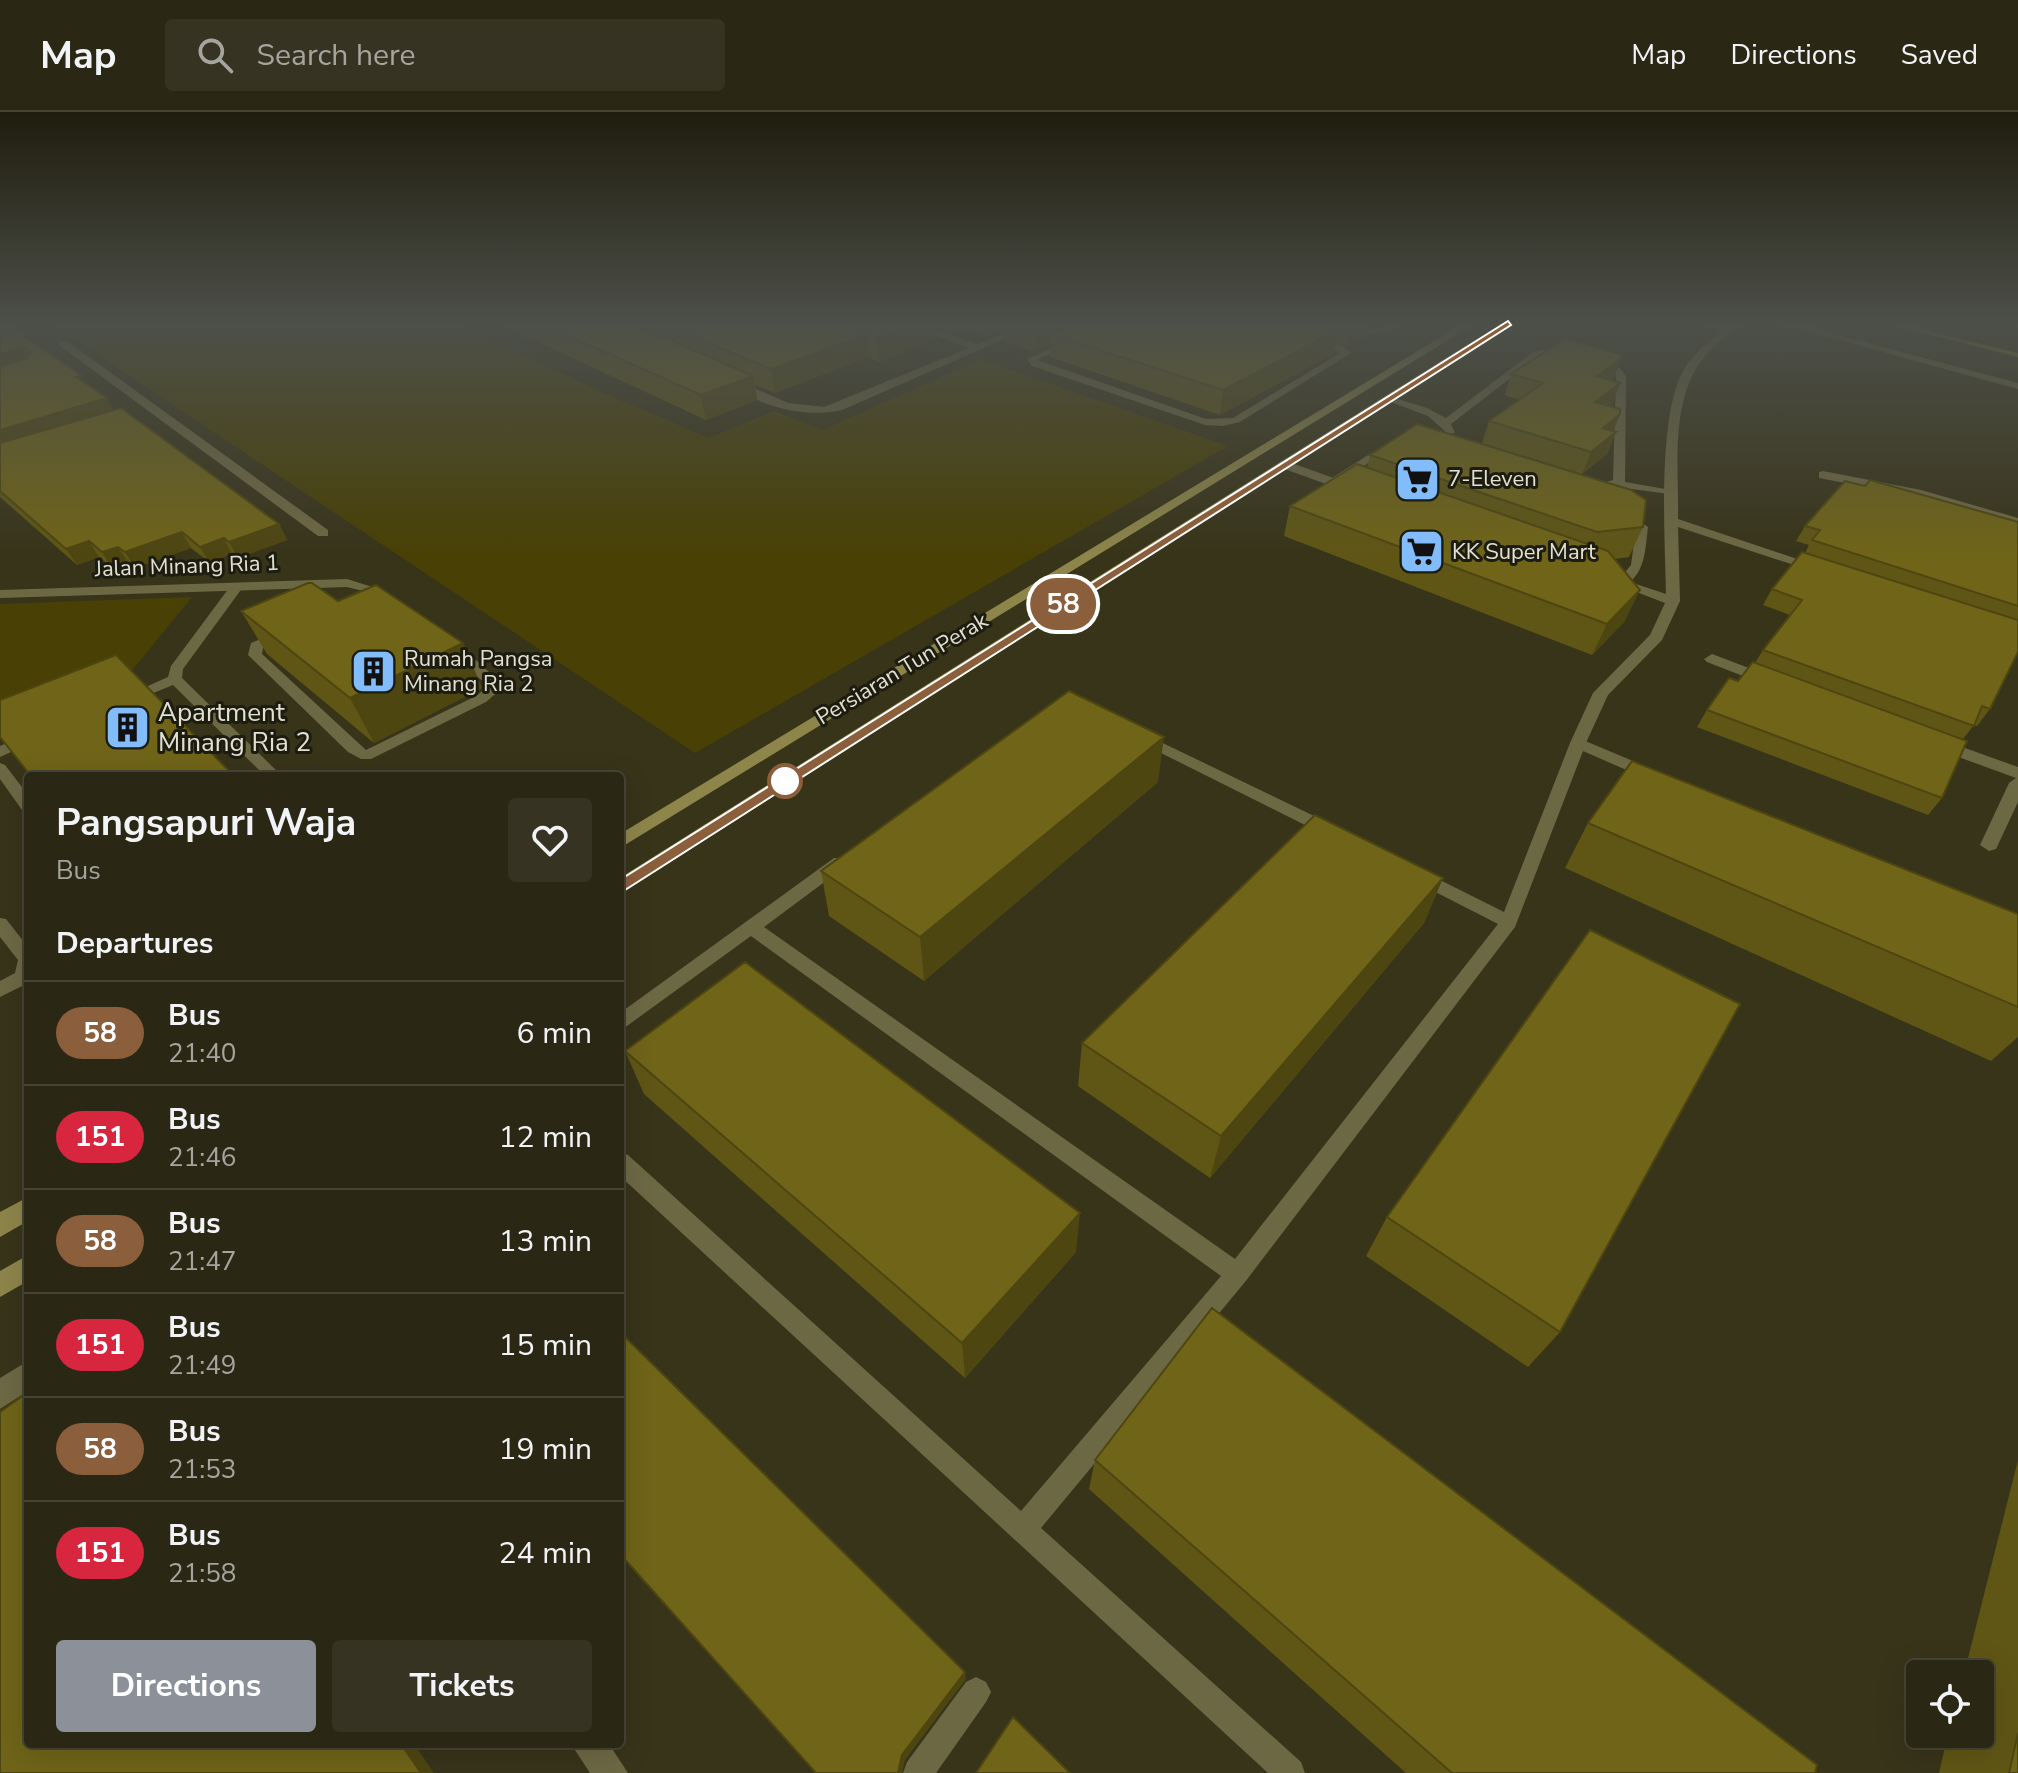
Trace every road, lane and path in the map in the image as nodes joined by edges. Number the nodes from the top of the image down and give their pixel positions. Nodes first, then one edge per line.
1 (144, 401) edge
2 (774, 401) edge
3 (855, 401) edge
4 (1142, 401) edge
5 (1268, 401) edge
6 (1344, 401) edge
7 (1386, 401) edge
8 (1393, 401) edge
9 (1475, 401) edge
10 (1621, 401) edge
11 (1678, 401) edge
12 (154, 408) junction
13 (140, 412) dead end
14 (1446, 423) junction
15 (1457, 441) edge
16 (1403, 444) edge
17 (1283, 464) junction
18 (1823, 475) dead end
19 (1332, 482) junction
20 (1595, 482) edge
21 (1619, 484) junction
22 (1673, 493) junction
23 (1376, 497) edge
24 (1609, 510) edge
25 (1671, 521) junction
26 (2018, 522) edge
27 (323, 533) dead end
28 (1837, 575) edge
29 (1608, 578) edge
30 (1622, 583) junction
31 (237, 587) junction
32 (0, 594) edge
33 (380, 594) edge
34 (1673, 601) junction
35 (303, 629) edge
36 (443, 643) edge
37 (1712, 659) dead end
38 (175, 679) junction
39 (1785, 687) edge
40 (107, 707) edge
41 (1131, 733) edge
42 (39, 734) edge
43 (1916, 735) edge
44 (1578, 743) junction
45 (0, 752) edge
46 (0, 768) edge
47 (270, 772) edge
48 (2018, 773) edge
49 (1666, 781) edge
50 (2018, 783) edge
51 (24, 801) edge
52 (1340, 836) edge
53 (624, 840) edge
54 (1989, 845) dead end
55 (852, 853) edge
56 (1396, 864) edge
57 (624, 884) edge
58 (1509, 922) junction
59 (0, 924) edge
60 (751, 927) junction
61 (24, 955) edge
62 (24, 972) edge
63 (0, 990) edge
64 (624, 1020) edge
65 (624, 1166) edge
66 (24, 1211) edge
67 (0, 1226) edge
68 (24, 1270) edge
69 (1237, 1274) junction
70 (0, 1285) edge
71 (24, 1378) edge
72 (0, 1395) edge
73 (1024, 1528) junction
74 (976, 1692) dead end
75 (591, 1748) edge
76 (611, 1773) edge
77 (918, 1773) edge
78 (1290, 1773) edge

1 - 12 street
2 - 3 street
4 - 5 lane
6 - 53 street, Persiaran Tun Perak
7 - 17 street, Persiaran Tun Perak
8 - 14 lane
9 - 14 lane
10 - 21 lane
11 - 22 street
12 - 13 street
12 - 27 street
14 - 15 lane
16 - 19 lane
17 - 19 street
17 - 57 street, Persiaran Tun Perak
18 - 26 street
19 - 23 street
20 - 21 lane
21 - 22 lane
22 - 25 street
24 - 30 lane
25 - 28 street
25 - 34 street
29 - 30 street
30 - 34 street
31 - 32 street, Jalan Minang Ria 1
31 - 33 street, Jalan Minang Ria 1
31 - 38 lane
34 - 44 street
35 - 36 lane
37 - 39 street
38 - 40 lane
38 - 47 lane
41 - 52 lane
42 - 45 lane
43 - 48 street
44 - 49 lane
44 - 58 lane
46 - 51 lane
50 - 54 street
55 - 60 lane
56 - 58 lane
58 - 69 lane
59 - 61 lane
60 - 64 lane
60 - 69 lane
62 - 63 lane
65 - 73 lane
66 - 67 street
68 - 70 street
69 - 73 lane
71 - 72 street
73 - 78 lane
74 - 77 lane
75 - 76 street

